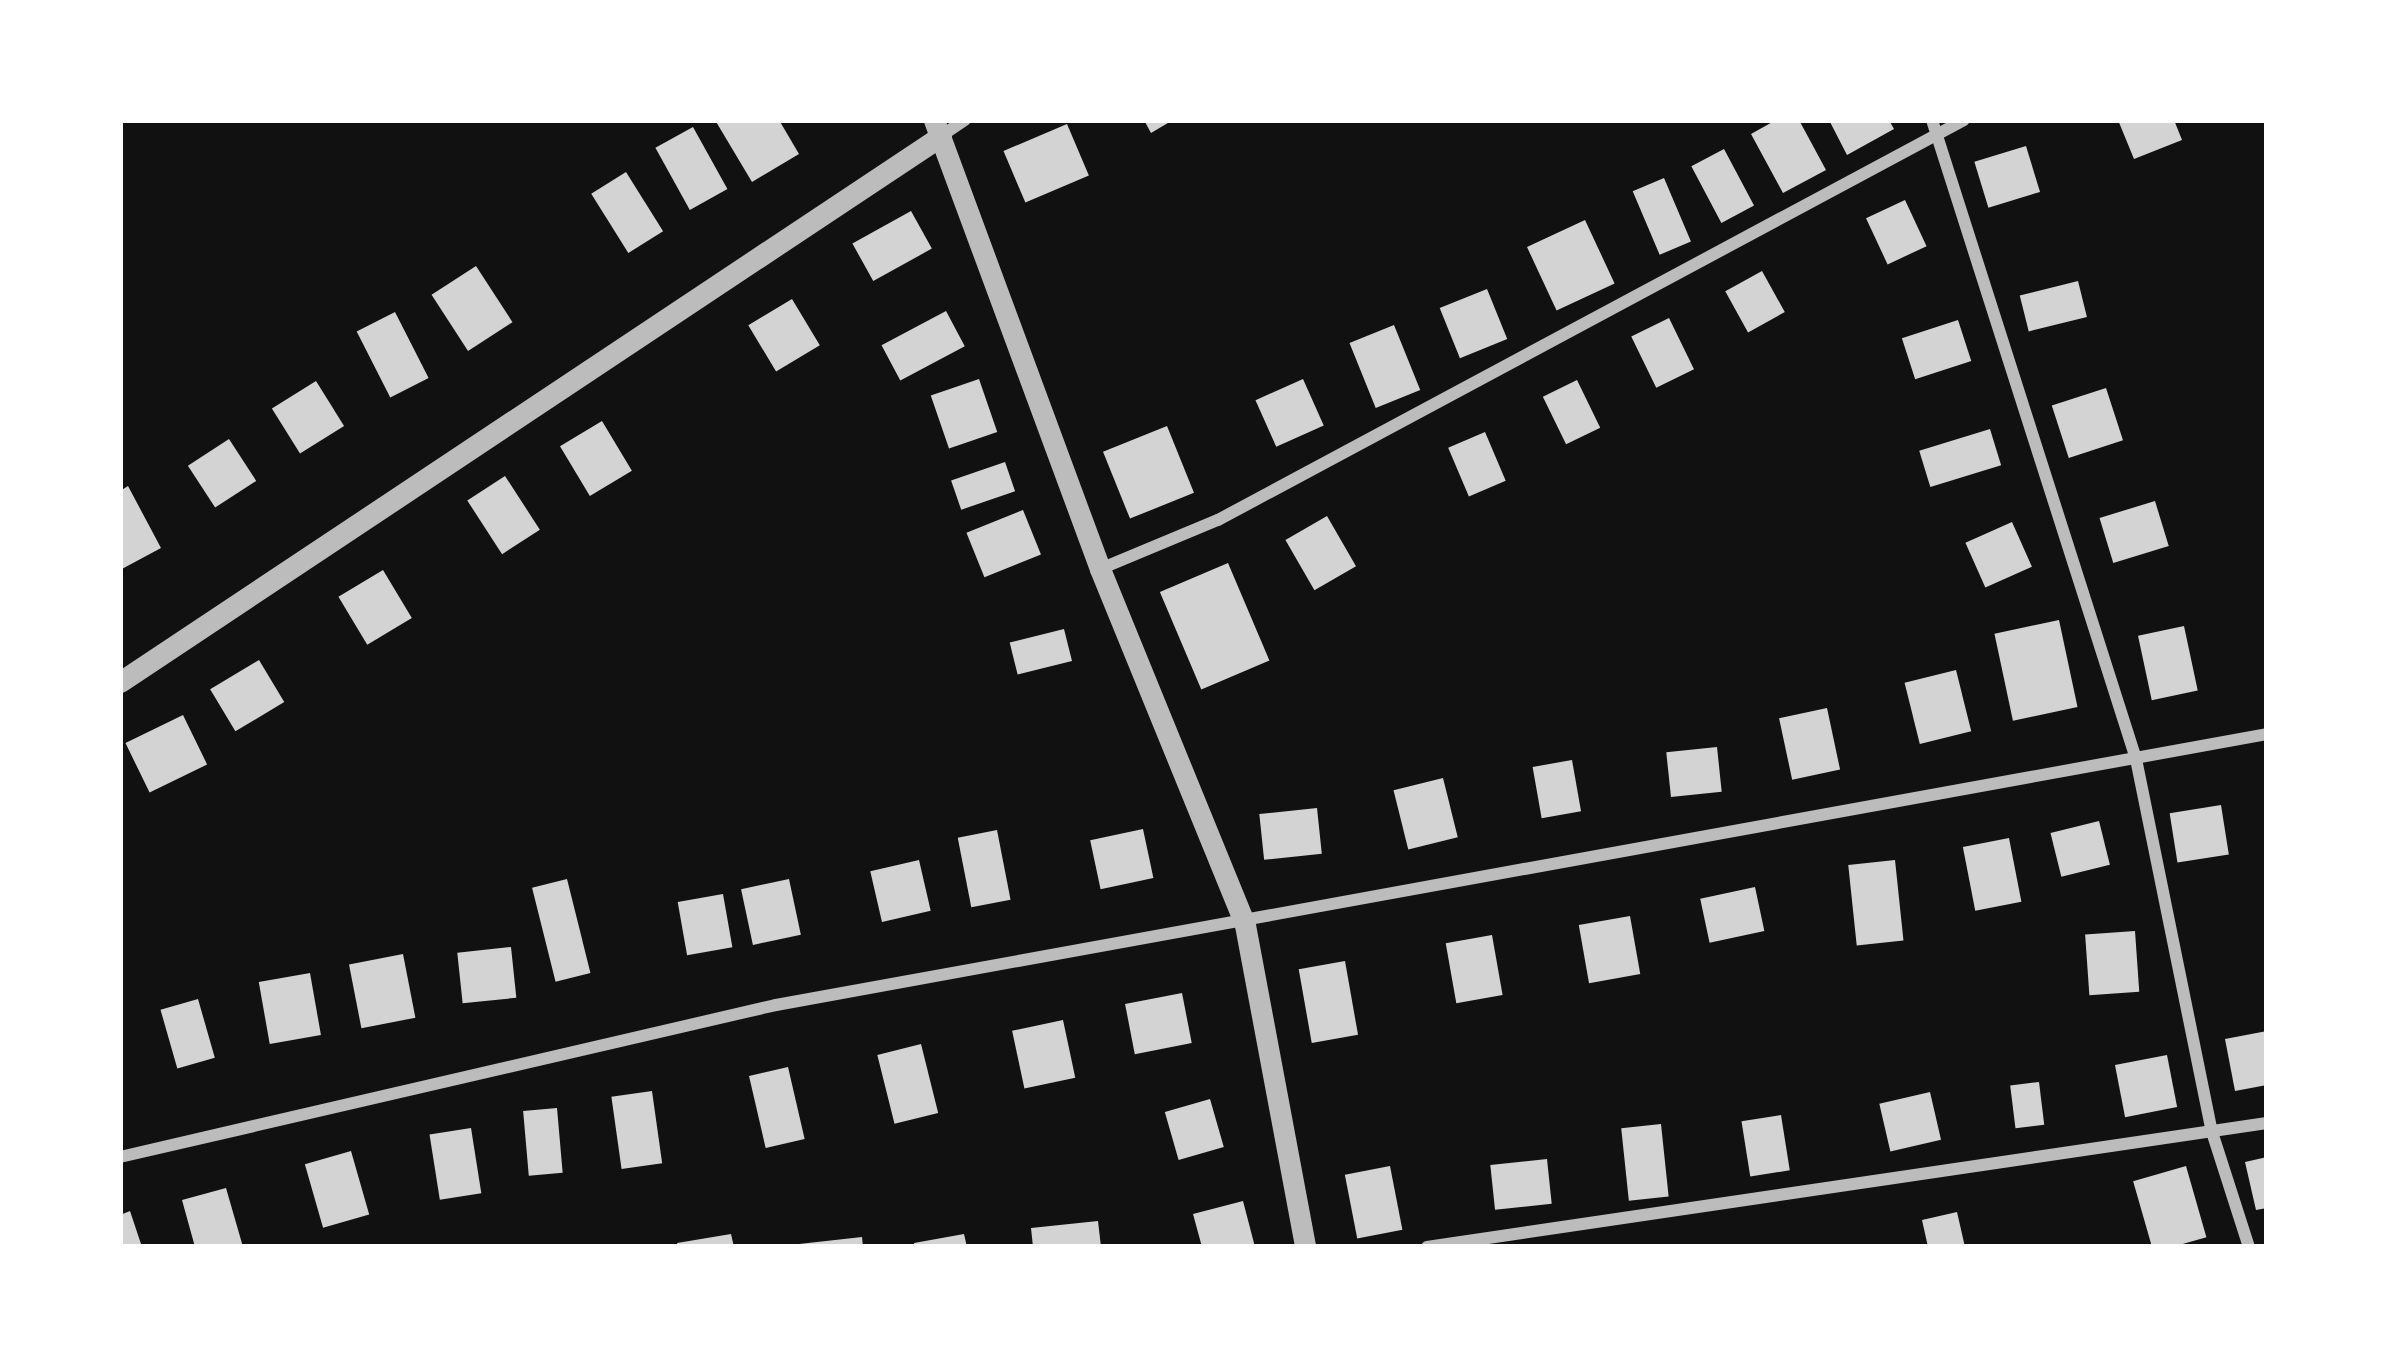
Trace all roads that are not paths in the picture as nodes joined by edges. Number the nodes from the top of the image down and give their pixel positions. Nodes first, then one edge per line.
1 (964, 120) edge
2 (1932, 120) edge
3 (1964, 120) edge
4 (937, 128) edge
5 (1939, 134) junction
6 (1100, 569) junction
7 (120, 682) edge
8 (2267, 734) edge
9 (2136, 759) junction
10 (1245, 925) junction
11 (2267, 1123) edge
12 (2212, 1132) junction
13 (120, 1157) edge
14 (1305, 1247) edge
15 (1427, 1247) edge
16 (2249, 1247) edge

1 - 4 street
2 - 5 street
3 - 5 street
4 - 6 street
4 - 7 street
5 - 6 street
5 - 9 street
6 - 10 street
8 - 9 street
9 - 10 street
9 - 12 street
10 - 13 street
10 - 14 street
11 - 12 street
12 - 15 street
12 - 16 street

